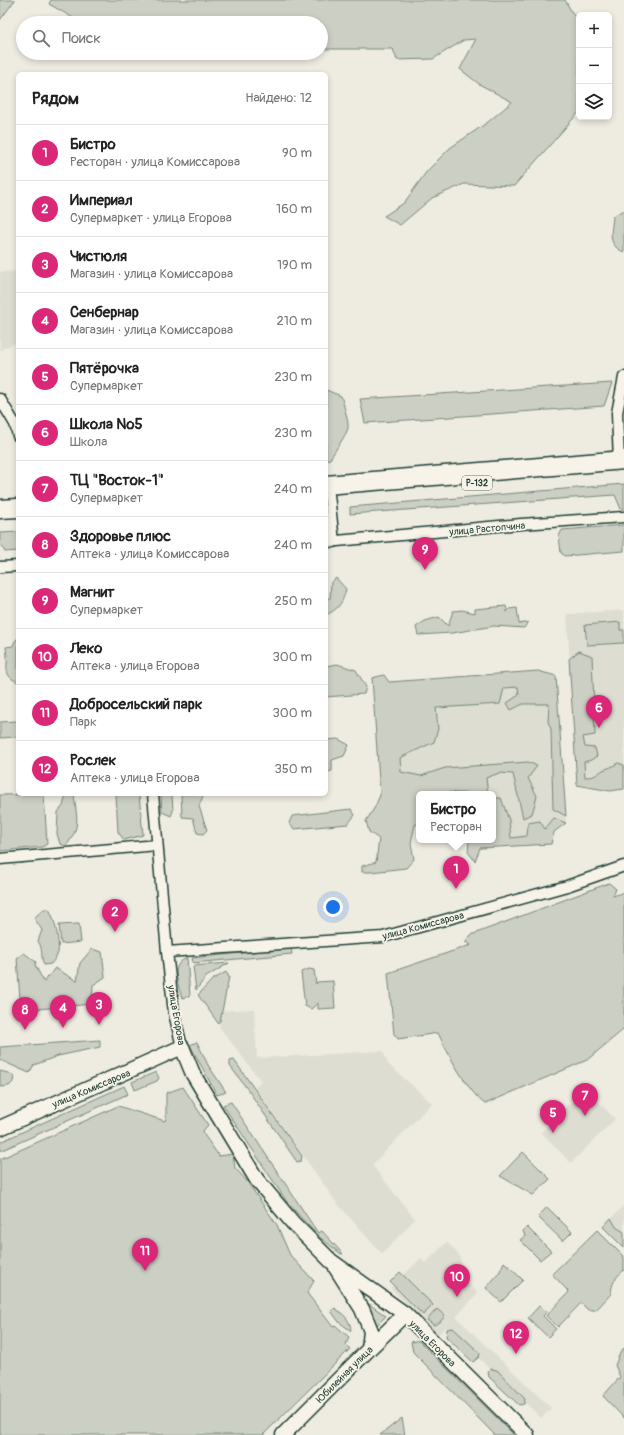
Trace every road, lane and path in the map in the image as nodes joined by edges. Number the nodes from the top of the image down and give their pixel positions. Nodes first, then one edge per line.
1 (624, 377) edge
2 (0, 399) edge
3 (16, 428) edge
4 (622, 464) edge
5 (328, 492) edge
6 (16, 508) edge
7 (0, 509) edge
8 (328, 509) edge
9 (624, 517) edge
10 (16, 518) edge
11 (0, 520) edge
12 (330, 542) edge
13 (16, 566) edge
14 (0, 567) edge
15 (153, 796) edge
16 (158, 845) junction
17 (0, 859) edge
18 (624, 866) edge
19 (167, 952) junction
20 (182, 1047) junction
21 (0, 1128) edge
22 (331, 1261) junction
23 (405, 1314) junction
24 (369, 1348) junction
25 (283, 1435) edge
26 (527, 1435) edge

1 - 4 street
2 - 3 street
4 - 5 highway, Р-132
6 - 7 highway
8 - 12 street
9 - 12 street, улица Растопчина
10 - 11 highway
13 - 14 street
15 - 16 street, улица Егорова
16 - 17 street
16 - 19 street, улица Егорова
18 - 19 street, улица Комиссарова
19 - 20 street, улица Егорова
20 - 21 main road, улица Комиссарова
20 - 22 main road, улица Егорова
22 - 23 main road, улица Егорова
22 - 24 main road, улица Егорова
23 - 24 main road, Юбилейная улица
23 - 26 main road, улица Егорова
24 - 25 main road, Юбилейная улица

